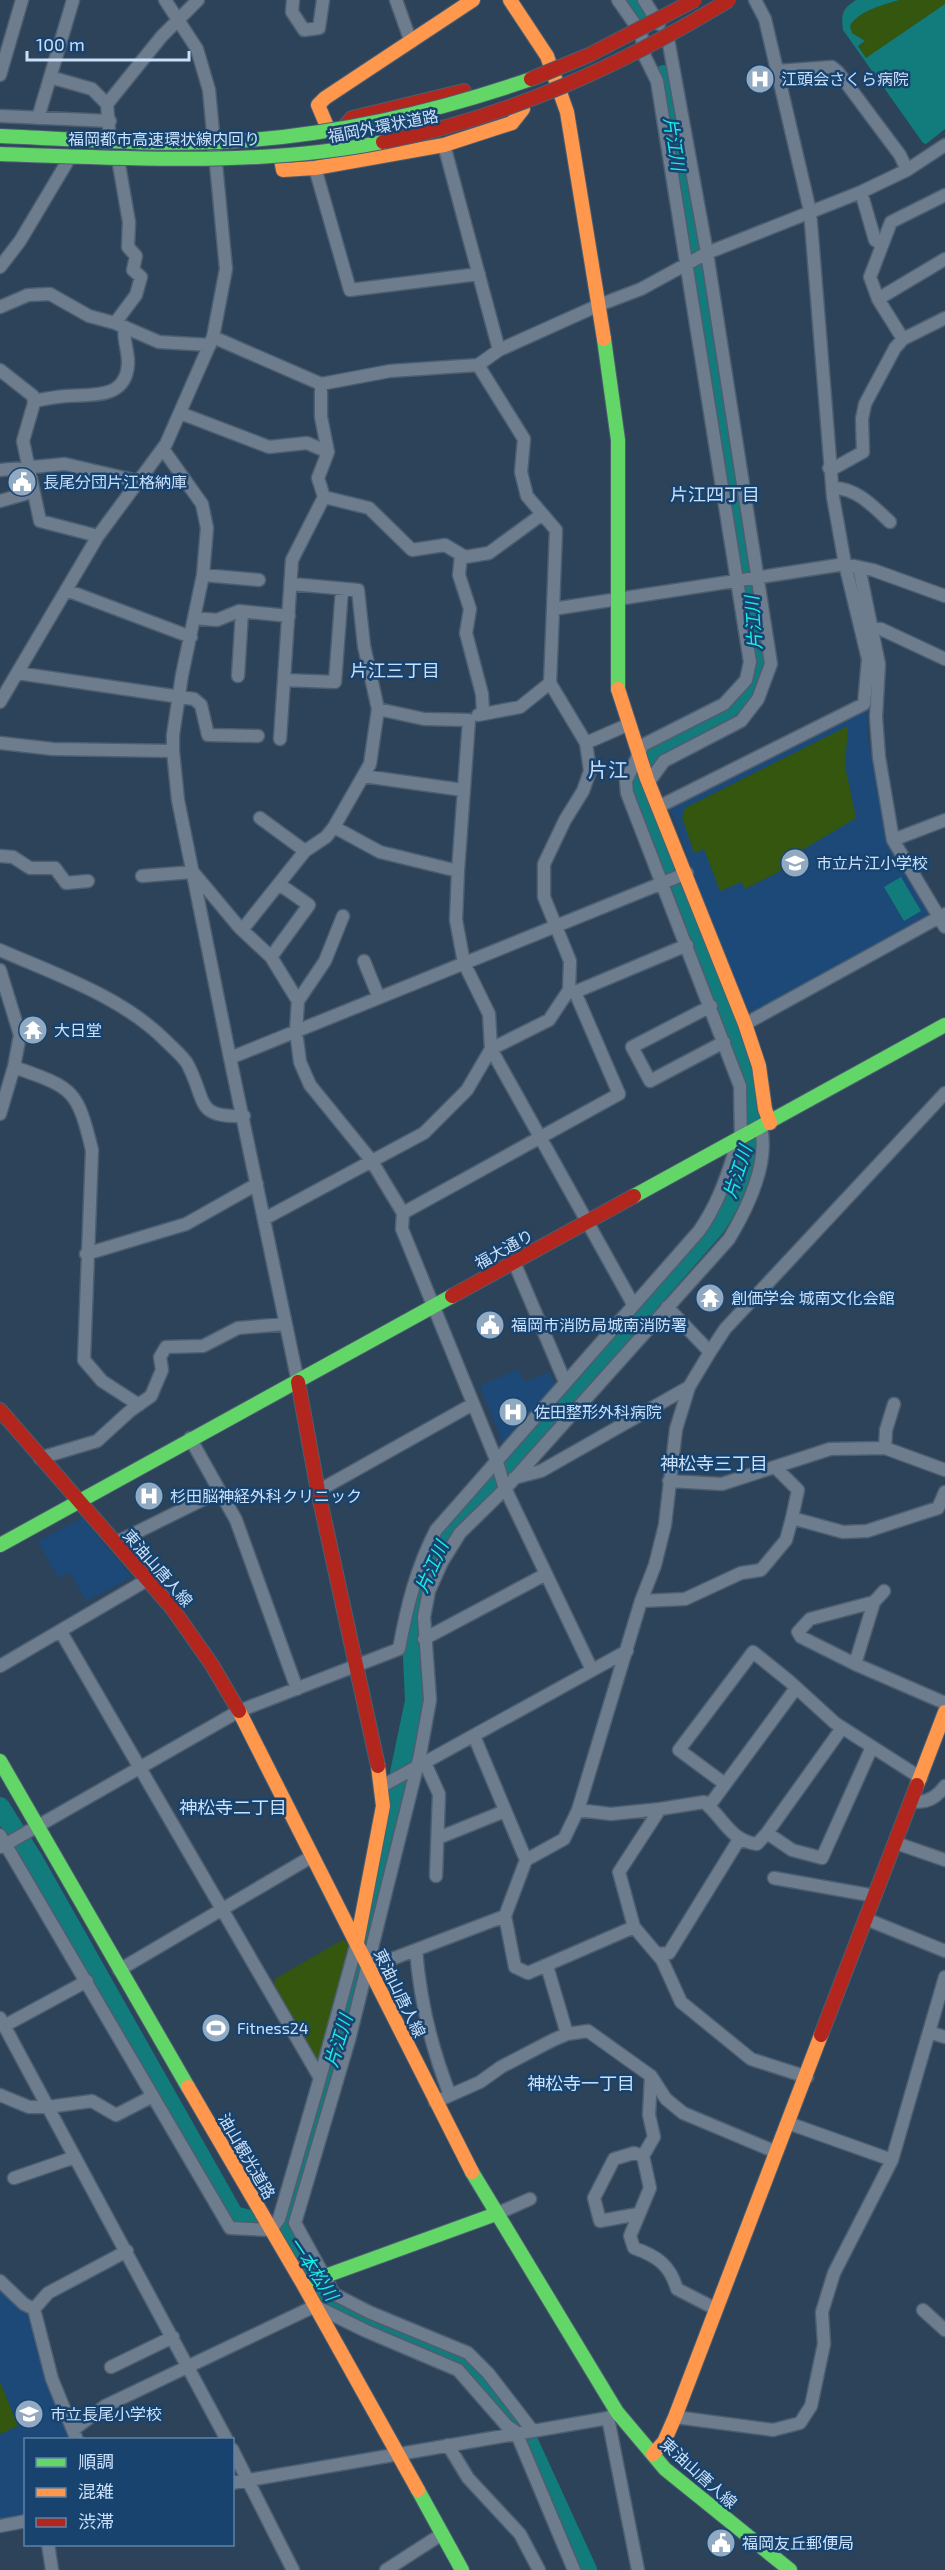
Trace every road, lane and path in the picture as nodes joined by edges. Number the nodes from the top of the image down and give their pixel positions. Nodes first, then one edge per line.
1 (22, 0) edge
2 (73, 0) edge
3 (165, 0) edge
4 (198, 0) edge
5 (293, 0) edge
6 (323, 0) edge
7 (396, 0) edge
8 (473, 0) edge
9 (510, 0) edge
10 (618, 0) edge
11 (644, 0) edge
12 (697, 0) edge
13 (729, 0) edge
14 (744, 0) edge
15 (755, 0) edge
16 (179, 19) junction
17 (659, 24) junction
18 (641, 33) junction
19 (411, 42) junction
20 (669, 44) junction
21 (645, 57) junction
22 (777, 71) junction
23 (553, 72) junction
24 (0, 75) edge
25 (50, 77) junction
26 (561, 94) junction
27 (107, 104) junction
28 (523, 109) junction
29 (0, 116) edge
30 (38, 117) junction
31 (110, 121) junction
32 (0, 127) edge
33 (335, 131) junction
34 (0, 137) edge
35 (110, 142) junction
36 (208, 143) junction
37 (444, 145) junction
38 (945, 145) edge
39 (0, 155) edge
40 (69, 159) junction
41 (118, 159) junction
42 (202, 159) junction
43 (281, 159) junction
44 (218, 161) junction
45 (0, 164) edge
46 (315, 168) junction
47 (907, 170) junction
48 (861, 192) junction
49 (945, 195) edge
50 (810, 211) junction
51 (881, 244) junction
52 (707, 253) junction
53 (945, 259) edge
54 (686, 264) junction
55 (0, 267) edge
56 (479, 274) junction
57 (878, 298) junction
58 (599, 304) junction
59 (0, 307) edge
60 (945, 318) edge
61 (120, 325) junction
62 (903, 339) junction
63 (212, 341) junction
64 (499, 350) junction
65 (478, 365) junction
66 (0, 370) edge
67 (321, 384) junction
68 (34, 401) junction
69 (180, 413) junction
70 (163, 449) junction
71 (328, 452) junction
72 (28, 468) junction
73 (830, 468) junction
74 (0, 470) edge
75 (138, 481) junction
76 (832, 488) junction
77 (33, 492) junction
78 (324, 497) junction
79 (0, 501) edge
80 (541, 515) junction
81 (890, 522) dead end
82 (98, 536) junction
83 (461, 555) junction
84 (845, 564) junction
85 (859, 567) junction
86 (203, 575) junction
87 (757, 578) junction
88 (259, 580) dead end
89 (738, 581) junction
90 (292, 584) junction
91 (342, 589) junction
92 (66, 590) junction
93 (945, 596) edge
94 (619, 599) junction
95 (554, 609) junction
96 (242, 612) junction
97 (289, 616) junction
98 (195, 618) junction
99 (873, 629) junction
100 (191, 637) junction
101 (945, 659) edge
102 (17, 673) junction
103 (238, 676) dead end
104 (284, 680) junction
105 (550, 683) junction
106 (179, 696) junction
107 (0, 702) edge
108 (378, 709) junction
109 (483, 712) junction
110 (469, 720) junction
111 (627, 725) junction
112 (258, 736) dead end
113 (280, 739) dead end
114 (0, 743) edge
115 (586, 743) junction
116 (173, 751) junction
117 (639, 756) junction
118 (363, 776) junction
119 (647, 781) junction
120 (463, 790) junction
121 (657, 807) junction
122 (261, 818) dead end
123 (945, 820) edge
124 (334, 827) junction
125 (893, 840) junction
126 (305, 851) junction
127 (0, 856) edge
128 (458, 871) junction
129 (193, 872) junction
130 (684, 874) junction
131 (142, 876) dead end
132 (88, 881) dead end
133 (662, 883) junction
134 (279, 884) junction
135 (343, 916) dead end
136 (943, 920) edge
137 (556, 927) junction
138 (242, 930) junction
139 (687, 945) junction
140 (0, 950) edge
141 (271, 957) junction
142 (364, 961) dead end
143 (464, 963) junction
144 (0, 970) edge
145 (572, 991) junction
146 (379, 998) junction
147 (298, 1001) junction
148 (711, 1006) junction
149 (745, 1024) junction
150 (945, 1025) edge
151 (296, 1031) junction
152 (724, 1042) junction
153 (491, 1049) junction
154 (230, 1058) junction
155 (14, 1067) junction
156 (945, 1093) edge
157 (0, 1114) edge
158 (244, 1116) junction
159 (765, 1125) junction
160 (540, 1138) junction
161 (736, 1142) junction
162 (371, 1160) junction
163 (257, 1184) junction
164 (403, 1214) junction
165 (264, 1219) junction
166 (587, 1222) junction
167 (86, 1254) junction
168 (514, 1262) junction
169 (633, 1304) junction
170 (435, 1306) junction
171 (667, 1307) junction
172 (285, 1324) junction
173 (710, 1352) junction
174 (298, 1382) junction
175 (565, 1382) junction
176 (689, 1387) junction
177 (472, 1404) junction
178 (894, 1404) dead end
179 (139, 1405) junction
180 (0, 1410) edge
181 (190, 1438) junction
182 (885, 1448) junction
183 (40, 1458) junction
184 (497, 1465) junction
185 (776, 1468) junction
186 (945, 1470) edge
187 (514, 1478) junction
188 (669, 1481) junction
189 (504, 1487) junction
190 (220, 1491) junction
191 (318, 1491) junction
192 (945, 1492) edge
193 (79, 1500) junction
194 (792, 1518) junction
195 (115, 1543) junction
196 (0, 1545) edge
197 (546, 1574) junction
198 (147, 1580) junction
199 (884, 1591) dead end
200 (641, 1601) junction
201 (874, 1602) junction
202 (61, 1632) junction
203 (424, 1639) junction
204 (627, 1651) junction
205 (855, 1664) junction
206 (356, 1665) junction
207 (0, 1666) edge
208 (592, 1670) junction
209 (796, 1688) junction
210 (297, 1689) junction
211 (945, 1703) edge
212 (239, 1711) junction
213 (945, 1712) edge
214 (842, 1728) junction
215 (474, 1736) junction
216 (872, 1747) junction
217 (0, 1761) edge
218 (139, 1768) junction
219 (417, 1768) junction
220 (921, 1778) junction
221 (388, 1783) junction
222 (726, 1784) junction
223 (945, 1786) edge
224 (913, 1801) junction
225 (709, 1806) junction
226 (660, 1809) junction
227 (578, 1810) junction
228 (505, 1811) junction
229 (31, 1831) junction
230 (767, 1833) junction
231 (438, 1838) junction
232 (740, 1838) junction
233 (4, 1842) edge
234 (896, 1843) junction
235 (311, 1857) junction
236 (526, 1860) junction
237 (945, 1860) edge
238 (436, 1876) dead end
239 (774, 1878) dead end
240 (874, 1896) junction
241 (222, 1909) junction
242 (505, 1916) junction
243 (866, 1919) junction
244 (633, 1928) junction
245 (357, 1944) junction
246 (416, 1950) junction
247 (945, 1951) edge
248 (657, 1954) junction
249 (367, 1965) junction
250 (547, 1966) junction
251 (119, 1970) junction
252 (945, 1977) edge
253 (87, 1981) junction
254 (2, 2022) edge
255 (929, 2032) junction
256 (567, 2034) junction
257 (945, 2037) edge
258 (651, 2076) junction
259 (320, 2078) junction
260 (807, 2078) junction
261 (0, 2095) edge
262 (450, 2095) junction
263 (153, 2096) junction
264 (435, 2102) junction
265 (48, 2108) junction
266 (788, 2124) junction
267 (776, 2152) junction
268 (643, 2156) junction
269 (75, 2157) junction
270 (892, 2160) junction
271 (14, 2178) dead end
272 (530, 2199) dead end
273 (496, 2214) junction
274 (638, 2214) junction
275 (273, 2227) junction
276 (127, 2251) junction
277 (323, 2276) junction
278 (0, 2281) edge
279 (305, 2283) junction
280 (315, 2306) junction
281 (34, 2308) junction
282 (716, 2308) junction
283 (923, 2310) dead end
284 (945, 2330) edge
285 (173, 2337) junction
286 (111, 2367) dead end
287 (189, 2367) junction
288 (612, 2415) junction
289 (675, 2417) junction
290 (531, 2430) junction
291 (516, 2432) junction
292 (75, 2435) edge
293 (226, 2438) edge
294 (448, 2445) junction
295 (234, 2453) edge
296 (653, 2454) junction
297 (398, 2455) junction
298 (249, 2480) junction
299 (234, 2483) edge
300 (24, 2521) edge
301 (0, 2526) edge
302 (442, 2534) junction
303 (48, 2546) edge
304 (52, 2570) edge
305 (293, 2570) edge
306 (386, 2570) edge
307 (462, 2570) edge
308 (539, 2570) edge
309 (574, 2570) edge
310 (638, 2570) edge
311 (790, 2570) edge

1 - 24 street
2 - 25 street
3 - 16 street
4 - 16 street
5 - 6 street
7 - 19 street
8 - 19 main road
9 - 23 main road
10 - 18 street
11 - 17 street
12 - 17 main road, 福岡外環状道路
12 - 36 main road, bridge
13 - 42 main road, 福岡都市高速環状線内回り, bridge
14 - 20 main road, 福岡外環状道路
15 - 22 street
16 - 27 street
16 - 36 street
17 - 18 main road, 福岡外環状道路
18 - 21 street
18 - 23 main road, 福岡外環状道路
19 - 33 main road
20 - 21 main road, 福岡外環状道路
20 - 52 street
21 - 26 main road, 福岡外環状道路
21 - 54 street
22 - 47 street
22 - 50 street
23 - 26 main road
23 - 33 main road, 福岡外環状道路
25 - 27 street
25 - 30 street
26 - 28 main road, 福岡外環状道路
26 - 58 main road
27 - 31 street
28 - 37 main road
28 - 43 main road, 福岡外環状道路
29 - 30 street
30 - 31 street
31 - 35 street
32 - 36 main road, bridge
33 - 36 main road, 福岡外環状道路
34 - 35 main road, 福岡外環状道路
34 - 36 main road, bridge
35 - 36 main road, 福岡外環状道路
35 - 40 street
36 - 44 street
37 - 46 main road
37 - 56 street
38 - 47 street
39 - 40 main road, 福岡外環状道路
39 - 42 main road, 福岡都市高速環状線内回り, bridge
40 - 41 main road, 福岡外環状道路
40 - 55 street
41 - 44 main road, 福岡外環状道路
41 - 61 street
42 - 45 main road, bridge
43 - 44 main road, 福岡外環状道路
43 - 46 main road
44 - 63 street
46 - 56 street
47 - 48 street
48 - 50 street
48 - 51 street
49 - 51 street
50 - 52 street
50 - 73 street
51 - 57 street
52 - 54 street
52 - 87 street
53 - 57 street
54 - 58 street
54 - 89 street
56 - 64 street
57 - 62 street
58 - 64 street
58 - 94 main road
59 - 61 street
60 - 62 street
61 - 63 street
61 - 68 street
62 - 73 street
63 - 67 street
63 - 69 street
64 - 65 street
65 - 67 street
65 - 80 street
66 - 68 street
67 - 71 street
68 - 72 street
69 - 70 street
69 - 71 street
70 - 75 street
70 - 86 street
71 - 78 street
72 - 74 street
72 - 75 street
72 - 77 street
73 - 76 street
75 - 82 street
76 - 81 street
76 - 84 street
77 - 79 street
77 - 82 street
78 - 83 street
78 - 90 street
80 - 83 street
80 - 95 street
82 - 92 street
83 - 109 street
84 - 85 street
84 - 87 street
84 - 121 street
85 - 93 street
85 - 99 street
86 - 88 street
86 - 98 street
87 - 89 street
87 - 119 street
89 - 94 street
89 - 117 street
90 - 91 street
90 - 97 street
91 - 104 street
91 - 108 street
92 - 100 street
92 - 102 street
94 - 95 street
94 - 111 main road
95 - 105 street
96 - 97 street
96 - 98 street
96 - 103 street
97 - 104 street
98 - 100 street
99 - 101 street
99 - 125 street
100 - 106 street
102 - 106 street
102 - 107 street
104 - 113 street
105 - 109 street
105 - 115 street
106 - 112 street
106 - 116 street
108 - 110 street
108 - 118 street
109 - 110 street
110 - 120 street
111 - 115 street
111 - 117 main road
114 - 116 street
115 - 137 street
116 - 129 street
117 - 119 main road
117 - 133 street
118 - 120 street
118 - 124 street
119 - 121 main road
120 - 128 street
121 - 130 main road
122 - 126 street
123 - 125 street
124 - 126 street
124 - 128 street
125 - 136 street
126 - 134 street
127 - 132 street
128 - 143 street
129 - 131 street
129 - 138 street
129 - 154 street
130 - 133 street
130 - 149 main road
133 - 137 street
133 - 139 street
134 - 138 street
134 - 141 street
135 - 147 street
136 - 149 street
137 - 143 street
137 - 145 street
138 - 141 street
139 - 145 street
139 - 148 street
140 - 158 street
141 - 147 street
142 - 146 street
143 - 146 street
143 - 153 street
144 - 155 street
145 - 153 street
145 - 160 street
146 - 151 street
147 - 151 street
148 - 152 street
148 - 152 street
149 - 159 main road
150 - 159 main road, 福大通り
151 - 154 street
151 - 162 street
152 - 161 street
153 - 160 street
153 - 162 street
154 - 158 street
155 - 157 street
155 - 167 street
156 - 173 street
158 - 163 street
159 - 161 main road, 福大通り
159 - 171 street
160 - 164 street
160 - 166 street
161 - 166 main road, 福大通り
161 - 169 street
162 - 164 street
162 - 165 street
163 - 165 street
163 - 167 street
164 - 170 street
165 - 172 street
166 - 168 main road, 福大通り
166 - 169 street
167 - 179 street
168 - 170 main road, 福大通り
168 - 175 street
169 - 175 street
170 - 174 main road, 福大通り
170 - 177 street
171 - 173 street
171 - 187 street
172 - 174 street
172 - 179 street
173 - 176 street
174 - 181 main road, 福大通り
174 - 191 main road
175 - 184 street
176 - 187 street
176 - 188 street
177 - 184 street
177 - 191 street
178 - 182 street
179 - 183 street
180 - 183 main road, 東油山唐人線
181 - 190 street
181 - 193 main road, 福大通り
182 - 185 street
182 - 186 street
183 - 193 main road, 東油山唐人線
184 - 189 street
184 - 206 street
185 - 188 street
185 - 194 street
187 - 189 street
188 - 200 street
189 - 197 street
189 - 203 street
190 - 195 street
190 - 210 street
191 - 206 main road
192 - 194 street
193 - 195 main road, 東油山唐人線
193 - 196 main road, 福大通り
194 - 200 street
195 - 198 main road, 東油山唐人線
197 - 203 street
197 - 208 street
198 - 202 street
198 - 212 main road, 東油山唐人線
199 - 201 street
200 - 204 street
201 - 205 street
201 - 205 street
202 - 207 street
202 - 218 street
203 - 219 street
204 - 208 street
204 - 227 street
205 - 211 street
206 - 210 street
206 - 221 main road
208 - 215 street
209 - 214 street
209 - 222 street
209 - 222 street
210 - 212 street
212 - 218 street
212 - 235 main road, 東油山唐人線
213 - 220 main road
214 - 216 street
214 - 230 street
215 - 219 street
215 - 228 street
216 - 220 street
216 - 230 street
217 - 229 main road, 油山観光道路
218 - 229 street
218 - 241 street
219 - 221 street
219 - 231 street
219 - 249 street
220 - 224 main road
221 - 245 main road
222 - 225 street
223 - 224 street
224 - 234 main road
225 - 226 street
225 - 232 street
226 - 227 street
226 - 244 street
227 - 236 street
228 - 231 street
228 - 236 street
229 - 233 street
229 - 251 main road, 油山観光道路
230 - 232 street
231 - 238 street
232 - 248 street
233 - 253 street
234 - 237 street
234 - 240 main road
235 - 241 street
235 - 245 main road, 東油山唐人線
236 - 242 street
239 - 240 street
240 - 243 main road
241 - 251 street
241 - 259 street
242 - 246 street
242 - 250 street
243 - 247 street
243 - 260 main road
244 - 248 street
244 - 250 street
245 - 249 main road, 東油山唐人線
245 - 259 street
246 - 249 street
246 - 262 street
248 - 260 street
249 - 264 main road, 東油山唐人線
249 - 277 street
250 - 256 street
251 - 275 main road, 油山観光道路
252 - 255 street
253 - 254 street
253 - 263 street
254 - 265 street
255 - 257 street
255 - 270 street
256 - 258 street
256 - 262 street
258 - 267 street
258 - 268 street
259 - 275 street
260 - 266 main road
261 - 265 street
262 - 264 street
263 - 265 street
263 - 275 street
264 - 273 main road, 東油山唐人線
265 - 269 street
266 - 267 main road
266 - 270 street
267 - 282 main road
268 - 274 street
268 - 274 street
269 - 271 street
269 - 276 street
270 - 289 street
272 - 273 street
273 - 277 main road
273 - 288 main road, 東油山唐人線
274 - 282 street
275 - 279 main road, 油山観光道路
276 - 281 street
276 - 285 street
277 - 279 main road
277 - 290 street
278 - 281 street
279 - 280 main road, 油山観光道路
280 - 287 street
280 - 291 street
280 - 297 main road, 油山観光道路
281 - 292 street
282 - 289 main road
283 - 284 street
285 - 286 street
285 - 287 street
287 - 292 street
287 - 293 street
288 - 290 street
288 - 296 main road, 東油山唐人線
288 - 310 street
289 - 296 main road
290 - 291 street
291 - 294 street
291 - 309 street
294 - 297 street
294 - 308 street
295 - 298 street
296 - 311 main road, 東油山唐人線
297 - 298 street
297 - 302 main road, 油山観光道路
298 - 299 street
298 - 305 street
300 - 301 street
302 - 306 street
302 - 307 main road, 油山観光道路
303 - 304 street

